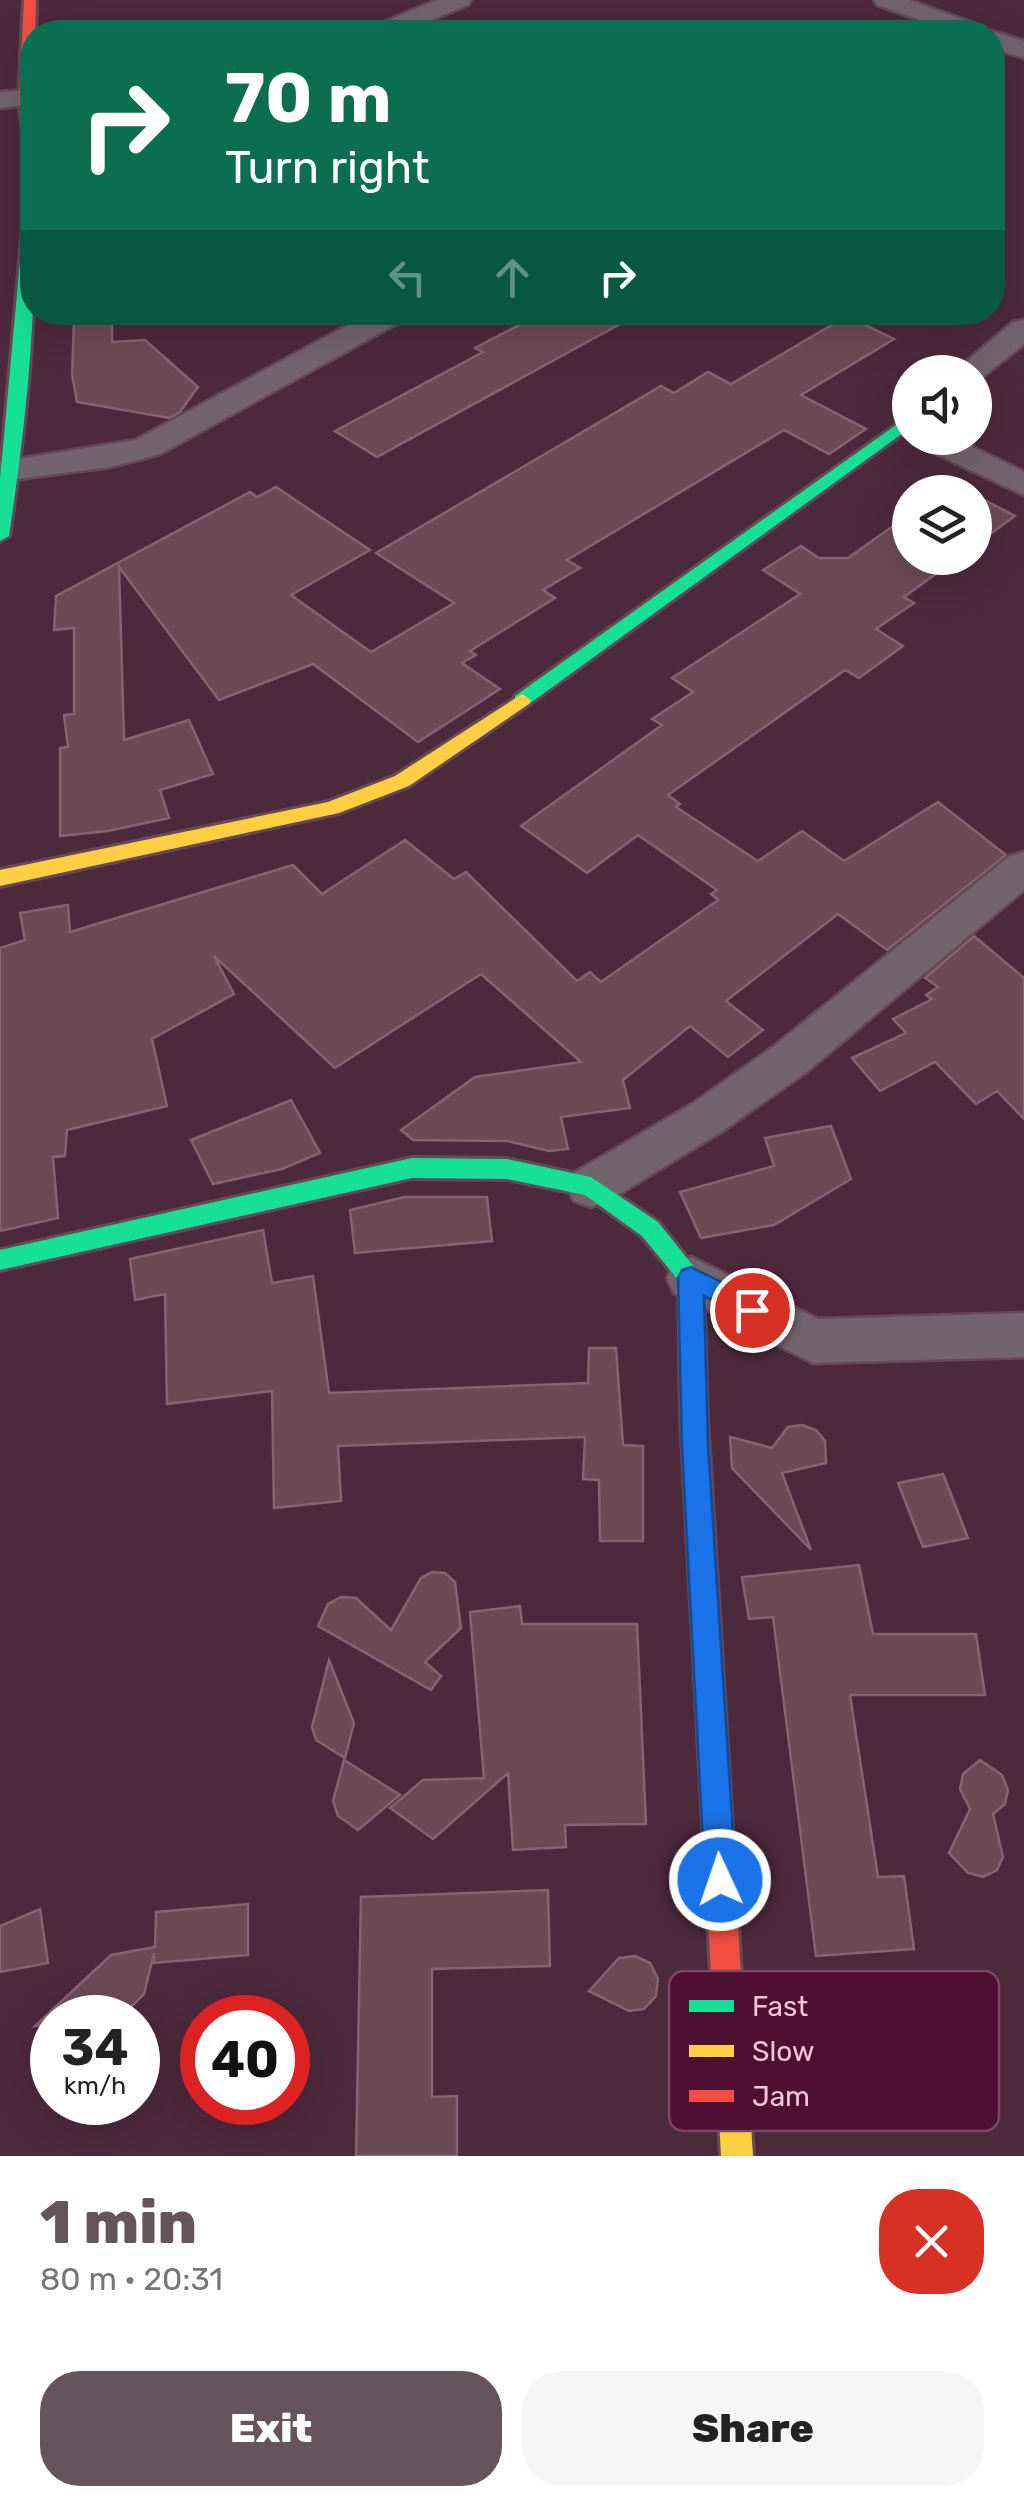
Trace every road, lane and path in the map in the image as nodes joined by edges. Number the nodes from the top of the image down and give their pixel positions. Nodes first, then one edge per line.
1 (460, 0) edge
2 (886, 0) edge
3 (928, 16) junction
4 (411, 20) edge
5 (921, 20) edge
6 (940, 20) edge
7 (20, 58) edge
8 (13, 99) edge
9 (20, 288) edge
10 (372, 325) edge
11 (1024, 329) edge
12 (991, 355) edge
13 (8, 369) edge
14 (892, 442) edge
15 (967, 455) edge
16 (10, 470) junction
17 (1024, 485) edge
18 (0, 536) edge
19 (1024, 867) edge
20 (0, 878) edge
21 (590, 1187) junction
22 (0, 1260) edge
23 (691, 1278) junction
24 (1024, 1335) edge
25 (726, 1971) edge
26 (736, 2131) edge
27 (737, 2156) edge

1 - 4 street
2 - 3 street
3 - 5 street
3 - 6 street
7 - 8 street
9 - 13 street
10 - 16 street
11 - 12 street
13 - 16 street
14 - 20 street
15 - 17 street
16 - 18 street
19 - 21 street
21 - 22 street
21 - 23 street
23 - 24 street
23 - 25 street
26 - 27 street

